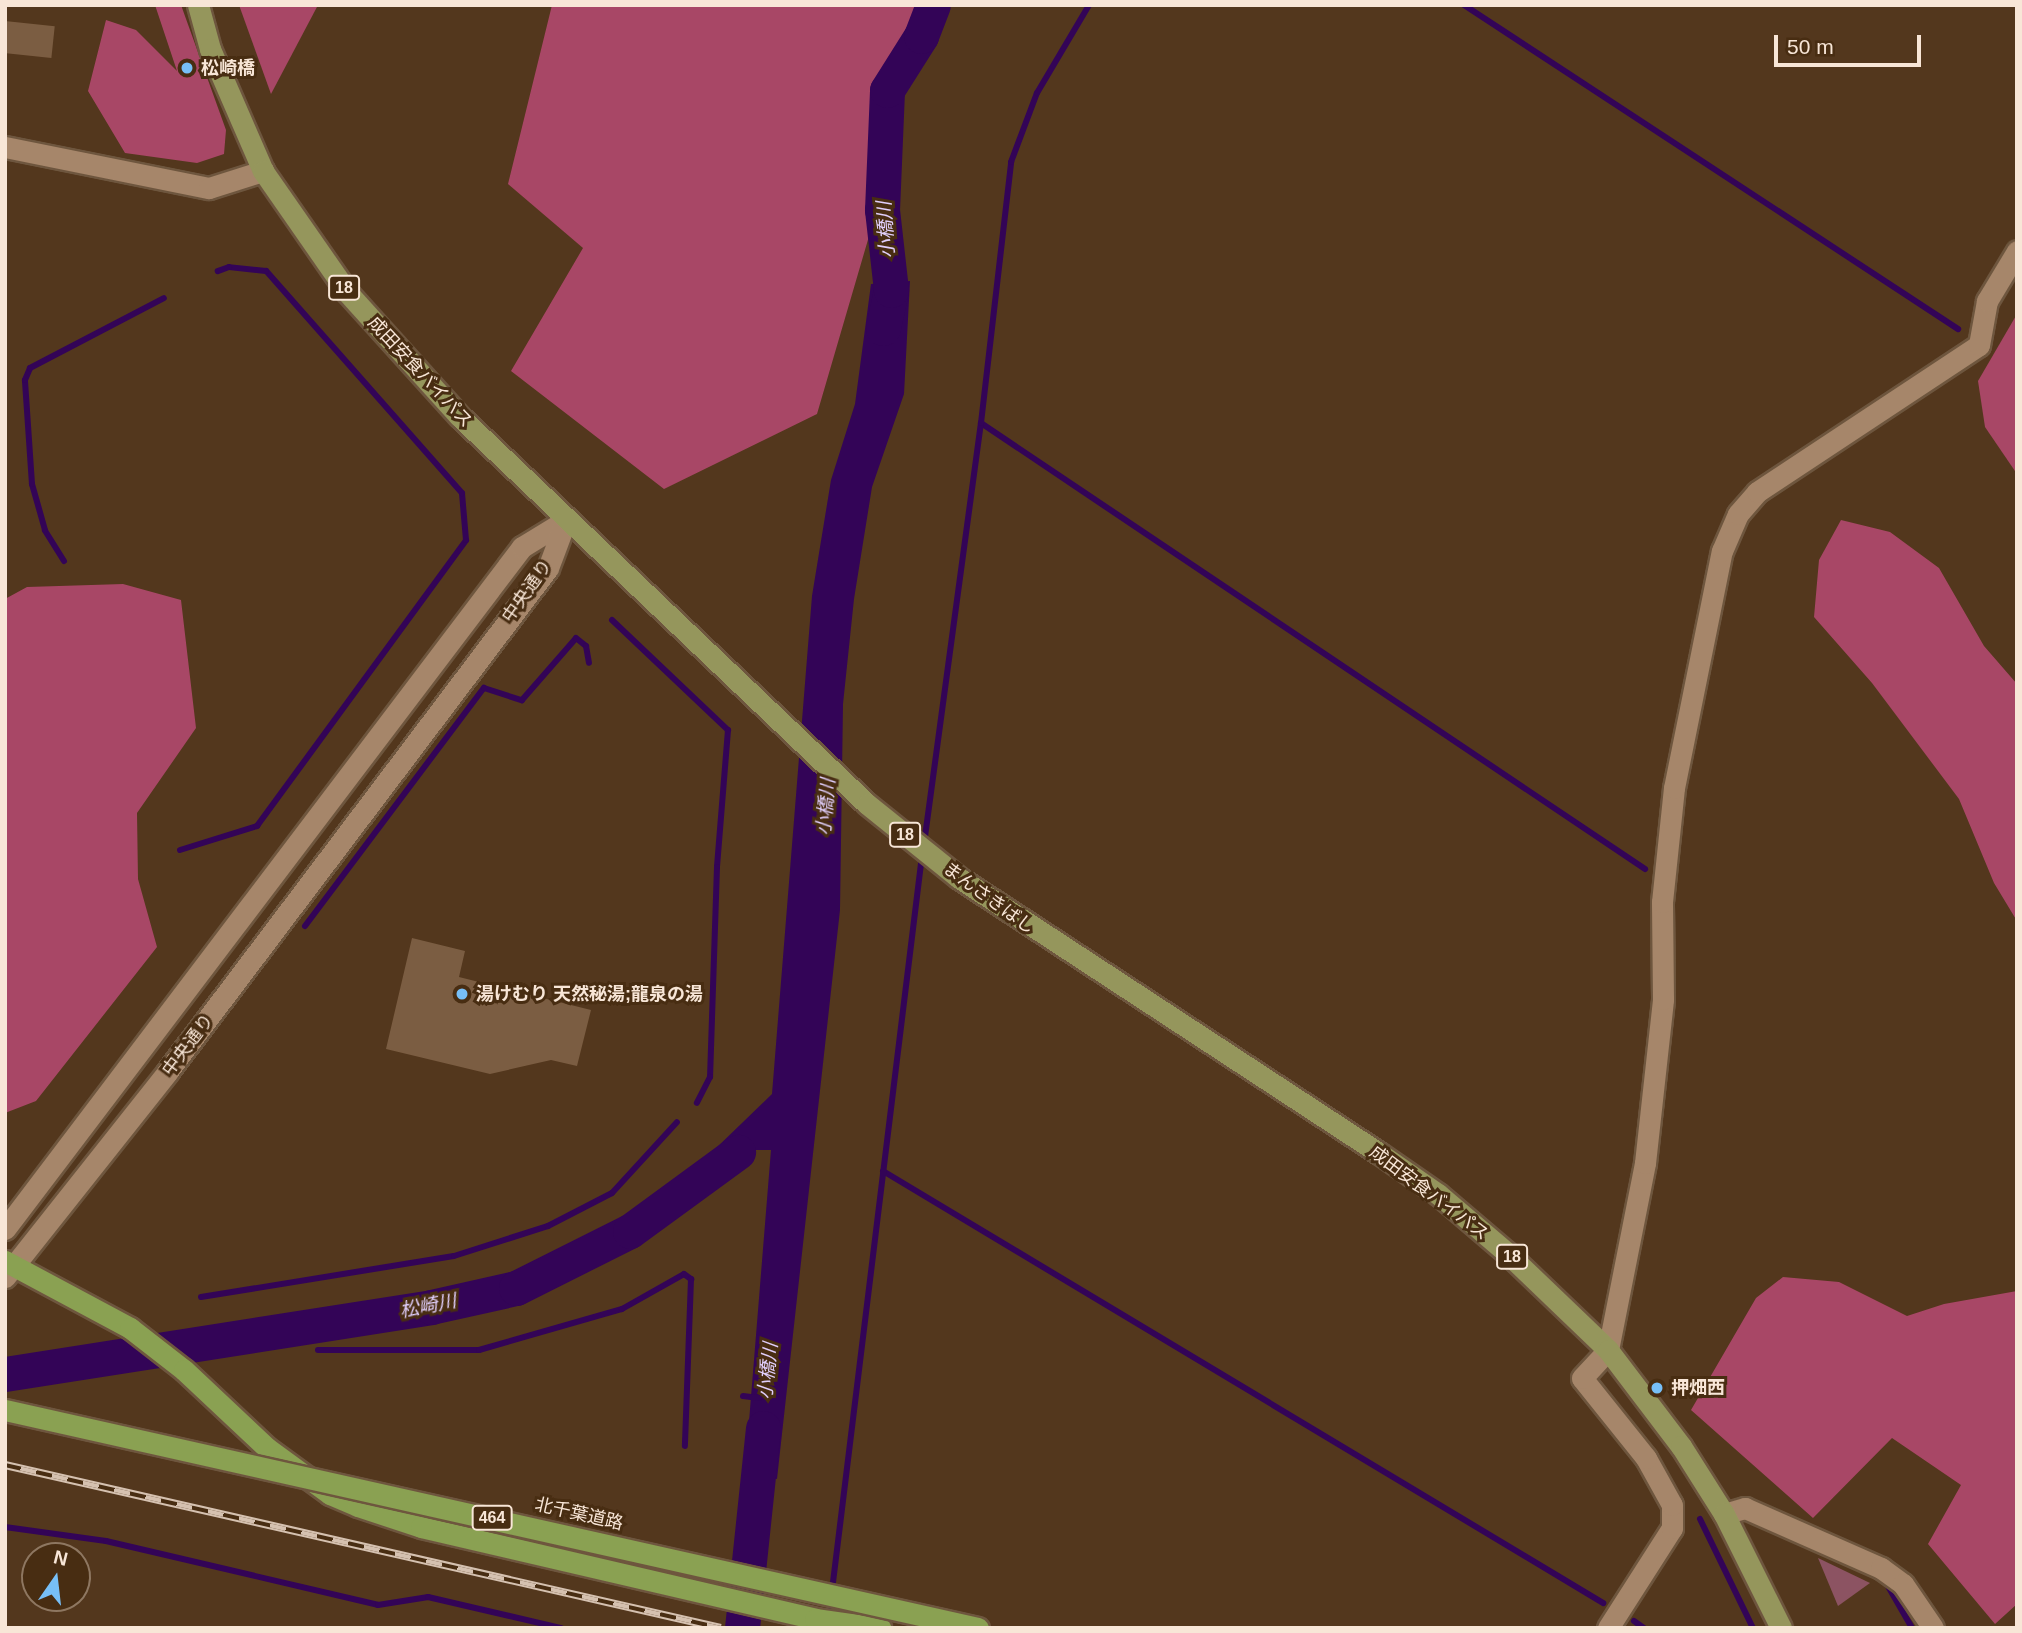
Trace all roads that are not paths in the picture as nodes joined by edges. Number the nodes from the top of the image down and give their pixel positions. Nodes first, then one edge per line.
1 (198, 5) edge
2 (5, 147) edge
3 (263, 171) junction
4 (2017, 251) edge
5 (566, 520) junction
6 (699, 647) joint
7 (1133, 994) joint
8 (5, 1229) edge
9 (8, 1269) edge
10 (1608, 1350) junction
11 (5, 1410) edge
12 (1724, 1514) junction
13 (880, 1628) edge
14 (978, 1628) edge
15 (1608, 1628) edge
16 (1781, 1628) edge
17 (1933, 1628) edge

1 - 3 main road, 成田安食バイパス / 18
2 - 3 street
3 - 5 main road, 成田安食バイパス / 18
4 - 10 street
5 - 6 main road, 成田安食バイパス / 18
5 - 8 street, 中央通り
5 - 9 street, 中央通り
6 - 7 main road, まんさきばし / 18
7 - 10 main road, 成田安食バイパス / 18
9 - 13 highway, bridge
10 - 12 main road, 成田安食バイパス / 18
10 - 15 street
11 - 14 highway, 北千葉道路 / 464, bridge
12 - 16 main road, 成田安食バイパス / 18
12 - 17 street

